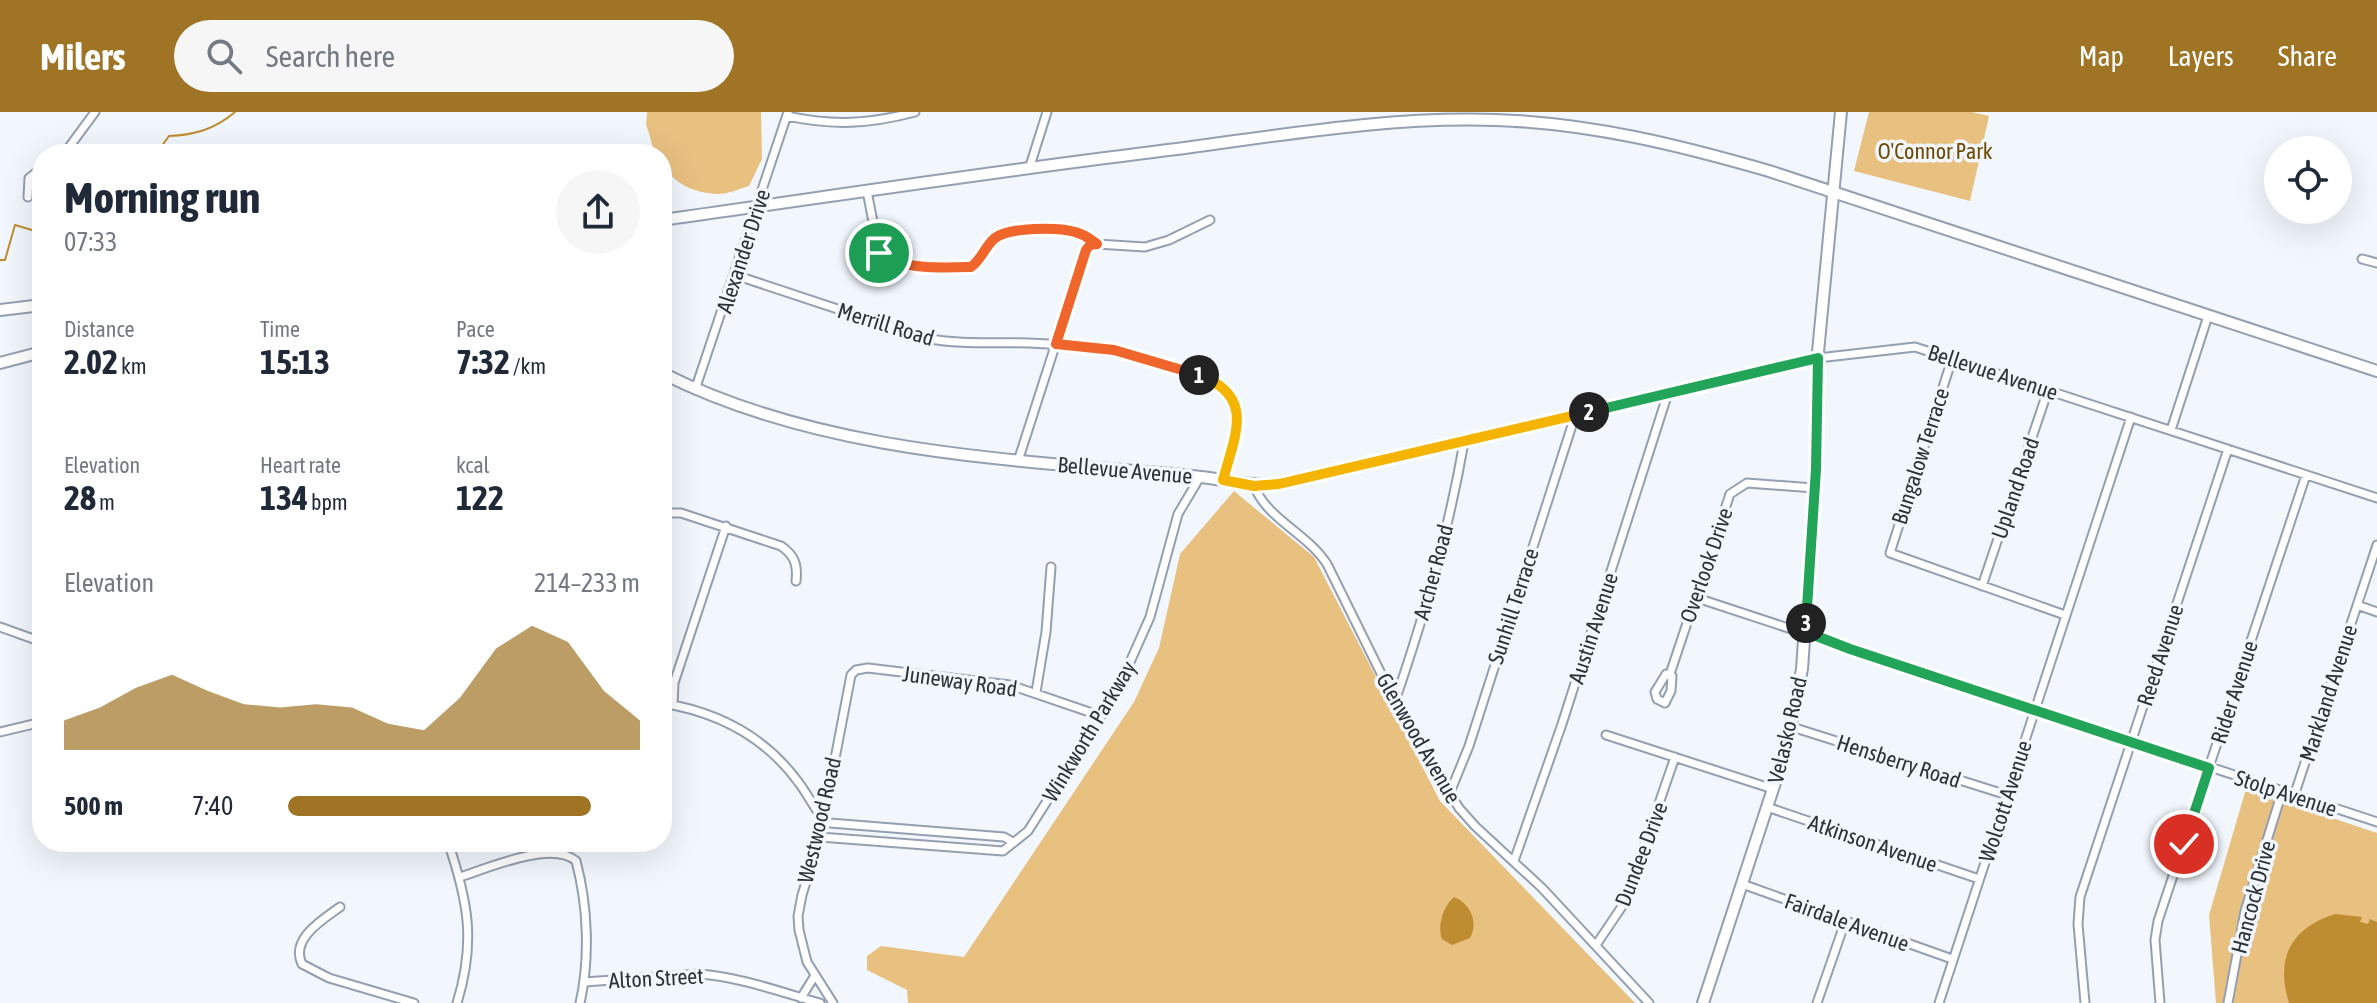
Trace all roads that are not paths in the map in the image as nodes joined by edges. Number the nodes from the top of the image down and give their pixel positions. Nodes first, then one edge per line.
1 (95, 112) edge
2 (915, 112) edge
3 (1047, 112) edge
4 (1841, 112) edge
5 (787, 114) edge
6 (71, 144) edge
7 (1029, 169) junction
8 (32, 176) edge
9 (867, 191) junction
10 (1834, 194) junction
11 (28, 197) dead end
12 (757, 207) junction
13 (672, 219) edge
14 (1210, 220) dead end
15 (1097, 244) junction
16 (2362, 259) dead end
17 (2377, 263) edge
18 (735, 275) junction
19 (32, 306) edge
20 (0, 310) edge
21 (2208, 316) junction
22 (1056, 344) junction
23 (32, 355) edge
24 (1818, 358) junction
25 (1952, 359) junction
26 (0, 363) edge
27 (2377, 371) edge
28 (672, 378) edge
29 (695, 390) junction
30 (2048, 390) junction
31 (1668, 393) junction
32 (1575, 416) junction
33 (2131, 417) junction
34 (2171, 430) junction
35 (1464, 442) junction
36 (2228, 449) junction
37 (1018, 461) junction
38 (2306, 475) junction
39 (1200, 477) junction
40 (1223, 480) junction
41 (1254, 486) junction
42 (1814, 488) junction
43 (2377, 498) edge
44 (672, 513) edge
45 (726, 526) junction
46 (2377, 545) edge
47 (1051, 567) dead end
48 (796, 581) dead end
49 (1982, 586) junction
50 (1694, 597) junction
51 (2357, 605) junction
52 (2377, 612) edge
53 (2065, 615) junction
54 (0, 627) edge
55 (1806, 632) junction
56 (32, 638) edge
57 (862, 669) joint
58 (1670, 674) dead end
59 (1036, 692) junction
60 (1395, 701) junction
61 (673, 705) joint
62 (2035, 709) junction
63 (1101, 716) junction
64 (32, 724) edge
65 (1792, 727) junction
66 (0, 732) edge
67 (1606, 735) dead end
68 (2131, 742) junction
69 (1675, 757) junction
70 (2209, 768) junction
71 (1773, 789) junction
72 (2282, 792) junction
73 (1449, 795) junction
74 (2007, 795) junction
75 (2294, 796) junction
76 (1767, 807) junction
77 (823, 819) junction
78 (2377, 822) edge
79 (820, 837) junction
80 (1013, 842) junction
81 (451, 852) edge
82 (1514, 861) junction
83 (460, 877) junction
84 (1979, 879) junction
85 (1742, 884) junction
86 (340, 907) dead end
87 (1845, 922) junction
88 (1596, 945) junction
89 (1952, 959) junction
90 (814, 977) junction
91 (584, 982) junction
92 (801, 998) junction
93 (414, 1003) edge
94 (457, 1003) edge
95 (580, 1003) edge
96 (820, 1003) edge
97 (833, 1003) edge
98 (1649, 1003) edge
99 (1703, 1003) edge
100 (1817, 1003) edge
101 (1939, 1003) edge
102 (2085, 1003) edge
103 (2160, 1003) edge
104 (2228, 1003) edge

1 - 6 street
2 - 5 street
3 - 7 street
4 - 10 street, Velasko Road
5 - 12 street, Alexander Drive
7 - 9 street
7 - 10 street
8 - 11 street
9 - 12 street
9 - 15 street
10 - 21 street
10 - 24 street, Velasko Road
12 - 13 street
12 - 18 street, Alexander Drive
14 - 15 street
15 - 22 street
16 - 17 street
18 - 22 street, Merrill Road
18 - 29 street, Alexander Drive
19 - 20 street
21 - 27 street
21 - 34 street
22 - 37 street
22 - 40 street, Merrill Road
23 - 26 street
24 - 25 street, Bellevue Avenue
24 - 31 street, Bellevue Avenue
24 - 42 street, Velasko Road
25 - 30 street, Bellevue Avenue
25 - 49 street, Bungalow Terrace
28 - 29 street, Bellevue Avenue
29 - 37 street, Bellevue Avenue
30 - 33 street, Bellevue Avenue
30 - 49 street, Upland Road
31 - 32 street, Bellevue Avenue
31 - 82 street, Austin Avenue
32 - 35 street, Bellevue Avenue
32 - 73 street, Sunhill Terrace
33 - 34 street, Bellevue Avenue
33 - 53 street, Wolcott Avenue
34 - 36 street, Bellevue Avenue
35 - 41 street, Bellevue Avenue
35 - 60 street, Archer Road
36 - 38 street, Bellevue Avenue
36 - 68 street, Reed Avenue
37 - 39 street, Bellevue Avenue
38 - 43 street, Bellevue Avenue
38 - 70 street, Rider Avenue
39 - 40 street, Bellevue Avenue
39 - 63 street, Winkworth Parkway
40 - 41 street, Bellevue Avenue
41 - 60 street, Glenwood Avenue
42 - 50 street, Overlook Drive
42 - 55 street, Velasko Road
44 - 45 street
45 - 48 street
45 - 61 street
46 - 51 street, Markland Avenue
47 - 59 street
49 - 53 street
50 - 55 street, Stolp Avenue
50 - 58 street, Overlook Drive
51 - 52 street
51 - 75 street, Markland Avenue
53 - 62 street, Wolcott Avenue
54 - 56 street
55 - 62 street, Stolp Avenue
55 - 65 street, Velasko Road
57 - 59 street, Juneway Road
57 - 77 street, Westwood Road
59 - 63 street, Juneway Road
60 - 73 street, Glenwood Avenue
61 - 77 street
62 - 68 street, Stolp Avenue
62 - 74 street, Wolcott Avenue
63 - 80 street, Winkworth Parkway
64 - 66 street
65 - 71 street, Velasko Road
65 - 74 street, Hensberry Road
67 - 69 street
68 - 70 street, Stolp Avenue
68 - 102 street, Reed Avenue
69 - 71 street
69 - 88 street, Dundee Drive
70 - 72 street, Stolp Avenue
70 - 103 street, Rider Avenue
71 - 76 street, Velasko Road
72 - 75 street, Stolp Avenue
72 - 104 street, Hancock Drive
73 - 82 street, Glenwood Avenue
74 - 84 street, Wolcott Avenue
75 - 78 street, Stolp Avenue
76 - 84 street, Atkinson Avenue
76 - 85 street, Velasko Road
77 - 79 street, Westwood Road
77 - 80 street
79 - 80 street
79 - 90 street, Westwood Road
81 - 83 street
82 - 88 street, Glenwood Avenue
83 - 91 street
83 - 94 street
84 - 89 street, Wolcott Avenue
85 - 87 street, Fairdale Avenue
85 - 99 street, Velasko Road
86 - 93 street
87 - 89 street, Fairdale Avenue
87 - 100 street
88 - 98 street, Glenwood Avenue
89 - 101 street, Wolcott Avenue
90 - 92 street
90 - 97 street, Westwood Road
91 - 92 street, Alton Street
91 - 95 street
92 - 96 street, Alton Street

